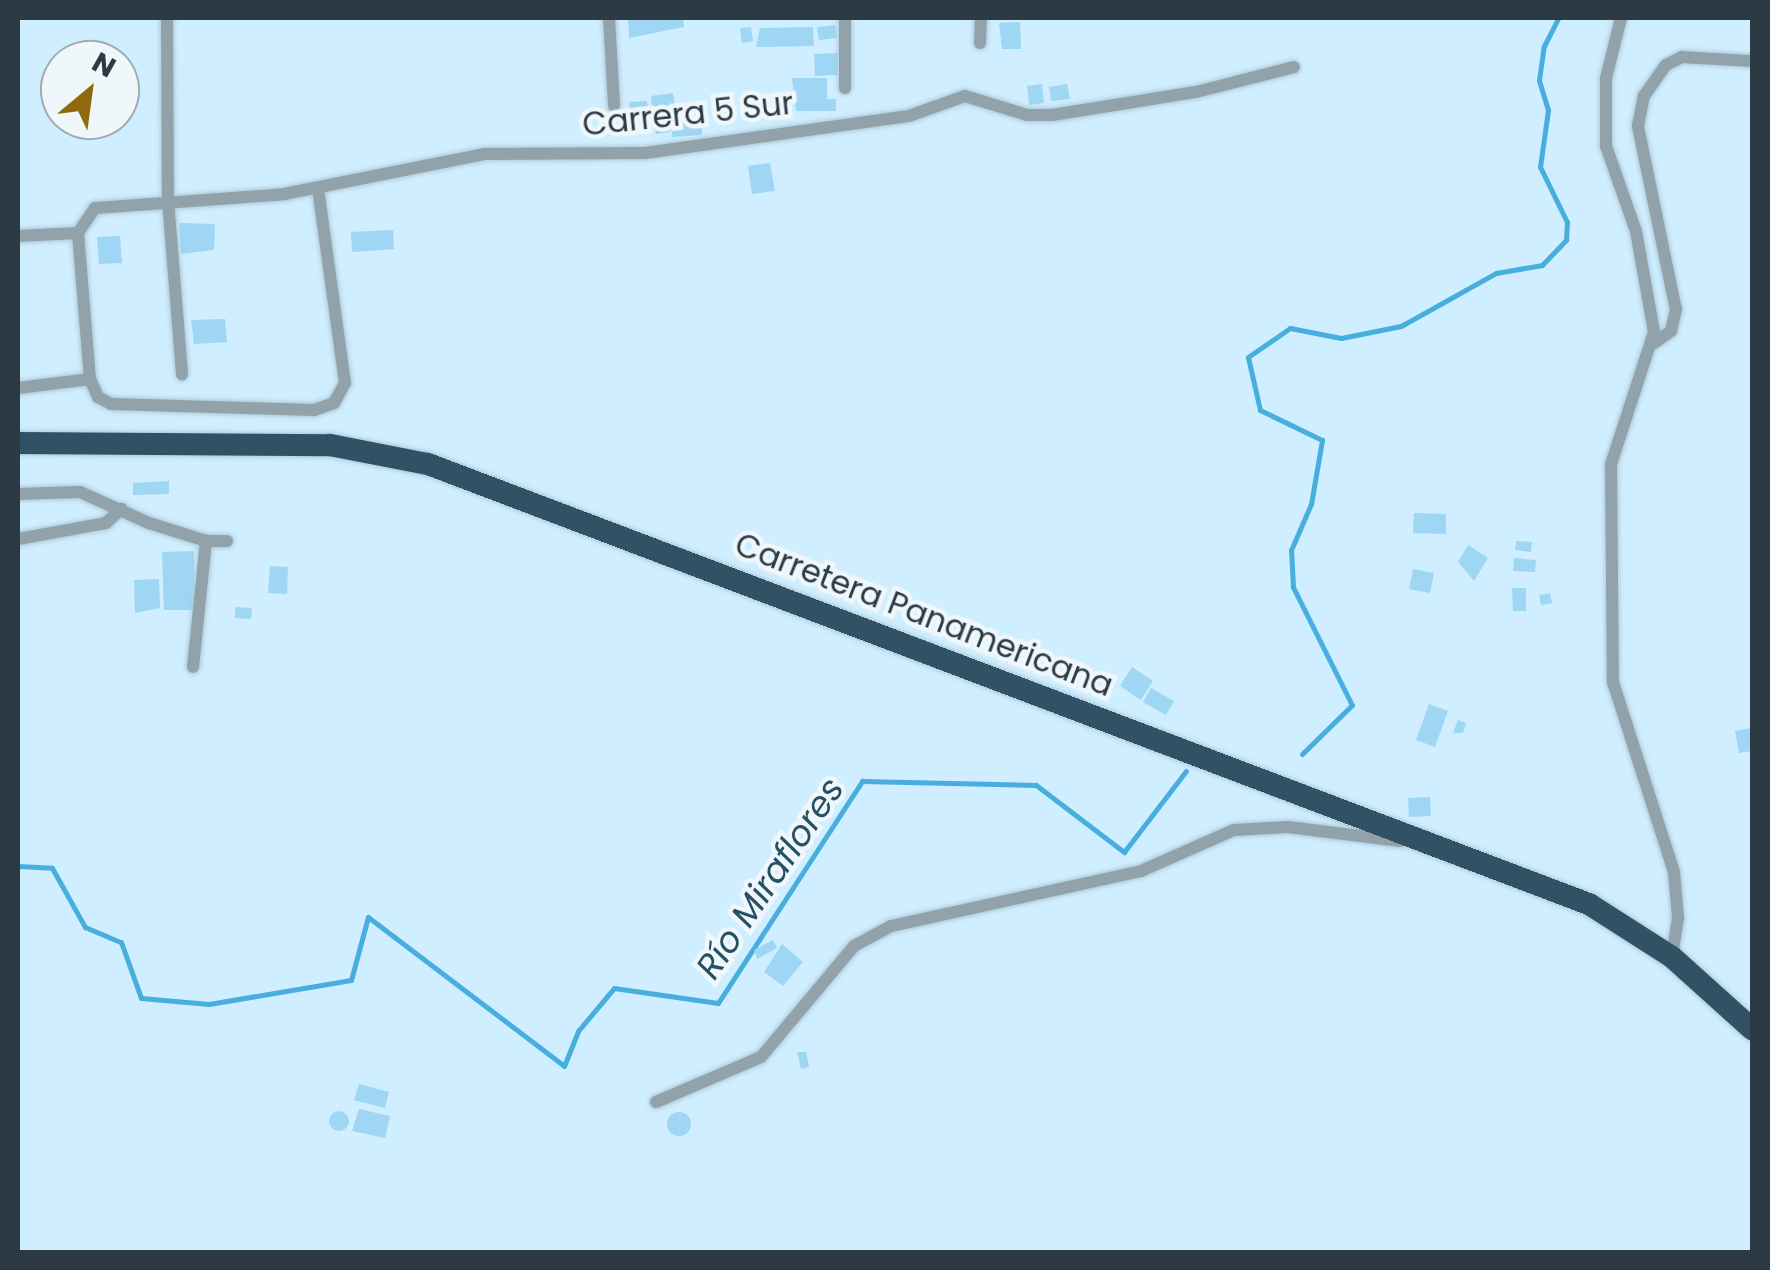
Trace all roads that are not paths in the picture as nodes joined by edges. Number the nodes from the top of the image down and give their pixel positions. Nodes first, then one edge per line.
1 (167, 18) edge
2 (609, 18) edge
3 (845, 18) edge
4 (981, 18) edge
5 (1621, 18) edge
6 (980, 43) dead end
7 (1752, 60) edge
8 (1294, 66) dead end
9 (845, 88) dead end
10 (614, 106) dead end
11 (318, 189) junction
12 (168, 200) junction
13 (78, 233) junction
14 (18, 236) edge
15 (1654, 343) junction
16 (182, 374) dead end
17 (90, 379) junction
18 (18, 388) edge
19 (18, 443) edge
20 (18, 494) edge
21 (121, 508) junction
22 (18, 539) edge
23 (206, 541) junction
24 (227, 541) dead end
25 (193, 667) dead end
26 (1452, 847) junction
27 (1672, 958) junction
28 (1752, 1029) edge
29 (656, 1102) dead end

1 - 12 street
2 - 10 street
3 - 9 street
4 - 6 street
5 - 15 street
7 - 15 street
8 - 11 street, Carrera 5 Sur
11 - 12 street, Carrera 5 Sur
11 - 17 street
12 - 13 street, Carrera 5 Sur
12 - 16 street
13 - 14 street
13 - 17 street
15 - 27 street
17 - 18 street
19 - 26 highway, Carretera Panamericana
20 - 21 street
21 - 22 street
21 - 23 street
23 - 24 street
23 - 25 street
26 - 27 highway, Carretera Panamericana
26 - 29 street
27 - 28 highway, Carretera Panamericana

